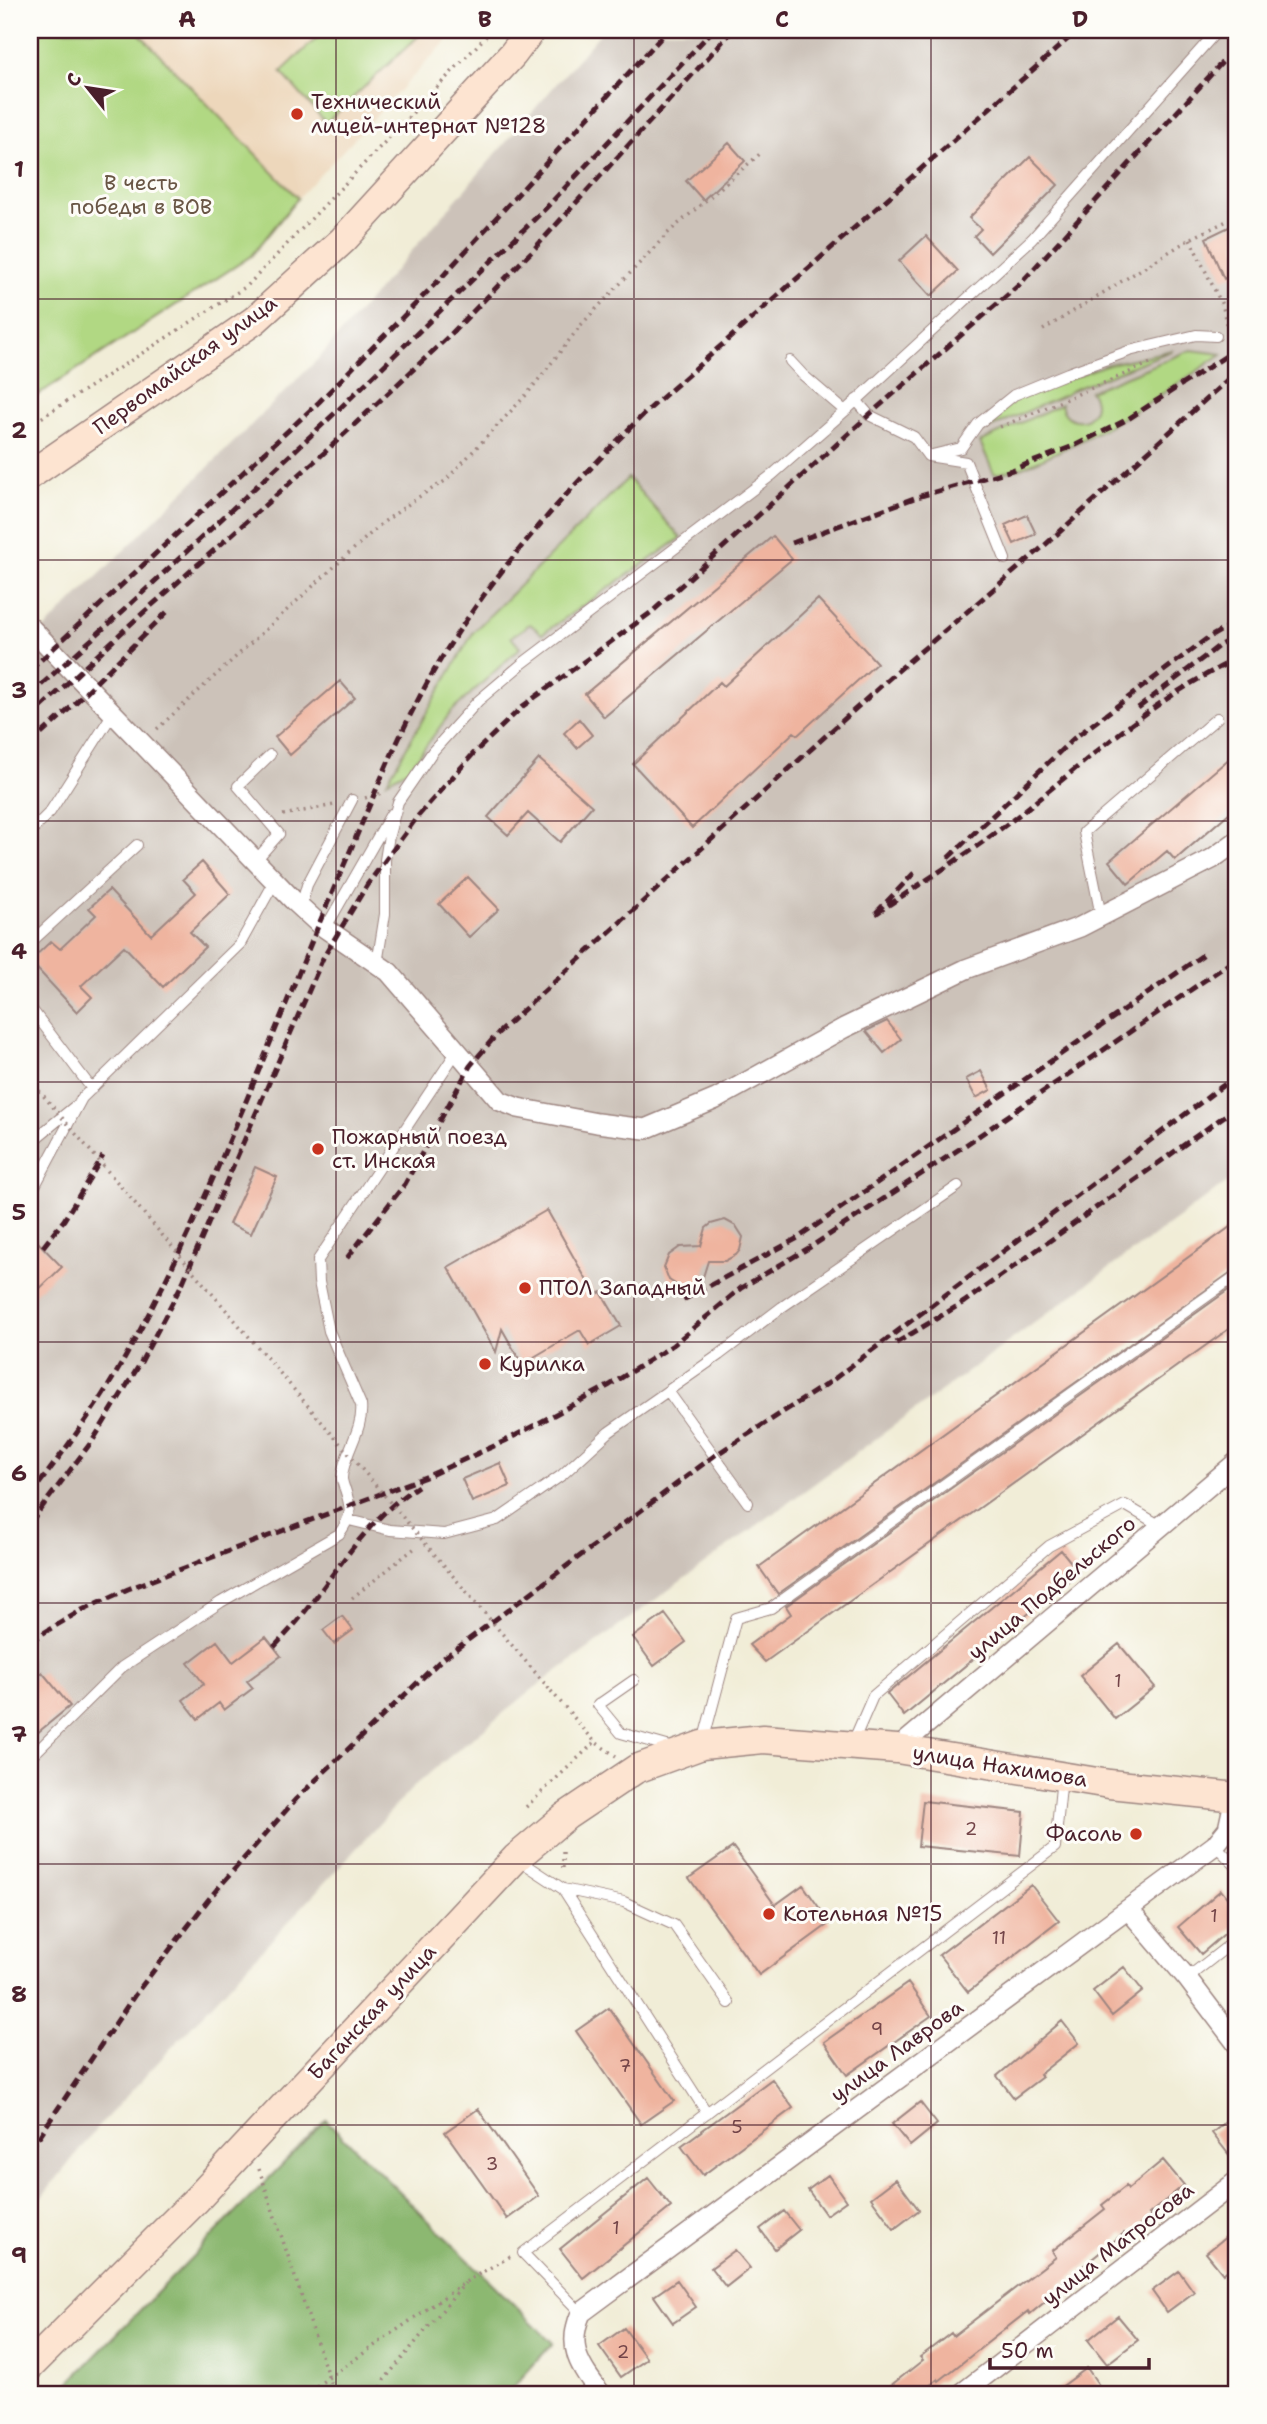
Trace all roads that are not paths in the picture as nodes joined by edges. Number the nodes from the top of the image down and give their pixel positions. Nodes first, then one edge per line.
1 (531, 30) edge
2 (1218, 30) edge
3 (1216, 336) road end
4 (790, 361) dead end
5 (856, 400) junction
6 (845, 411) junction
7 (928, 457) junction
8 (30, 475) edge
9 (1005, 559) dead end
10 (30, 627) edge
11 (113, 712) junction
12 (1217, 718) dead end
13 (270, 755) dead end
14 (352, 800) road end
15 (398, 802) junction
16 (30, 832) edge
17 (1237, 841) edge
18 (138, 845) dead end
19 (256, 860) junction
20 (275, 881) junction
21 (300, 907) junction
22 (1101, 916) junction
23 (325, 929) junction
24 (30, 943) edge
25 (377, 964) junction
26 (30, 1007) edge
27 (457, 1051) junction
28 (92, 1089) junction
29 (80, 1102) junction
30 (30, 1143) edge
31 (958, 1186) dead end
32 (30, 1195) edge
33 (1237, 1275) edge
34 (668, 1391) junction
35 (1237, 1462) edge
36 (748, 1503) dead end
37 (349, 1520) junction
38 (1161, 1525) junction
39 (634, 1680) dead end
40 (763, 1739) joint
41 (852, 1745) junction
42 (694, 1748) junction
43 (897, 1749) junction
44 (30, 1758) edge
45 (1062, 1776) junction
46 (1236, 1797) edge
47 (1216, 1845) junction
48 (516, 1858) junction
49 (1237, 1867) edge
50 (563, 1889) junction
51 (1128, 1909) junction
52 (1237, 1938) edge
53 (1187, 1978) junction
54 (730, 2003) dead end
55 (1237, 2044) edge
56 (707, 2113) junction
57 (1237, 2180) edge
58 (580, 2313) junction
59 (30, 2366) edge
60 (600, 2394) edge
61 (961, 2394) edge

1 - 8 street, Первомайская улица
2 - 5 lane
3 - 7 lane
4 - 6 lane
5 - 6 lane
5 - 7 lane
6 - 15 lane
7 - 9 lane
10 - 11 street
11 - 16 lane
11 - 19 street
12 - 22 lane
13 - 19 lane
14 - 21 lane
15 - 23 lane
15 - 25 lane
17 - 22 street
18 - 24 lane
19 - 20 street
20 - 21 street
20 - 28 lane
21 - 23 street
22 - 27 street
23 - 25 street
25 - 27 street
26 - 28 lane
27 - 37 lane
28 - 29 lane
29 - 30 lane
29 - 32 lane
31 - 34 lane
33 - 42 lane
34 - 36 lane
34 - 37 lane
35 - 38 street, улица Подбельского
37 - 44 lane
38 - 41 lane
38 - 43 street, улица Подбельского
39 - 42 lane
40 - 41 street, улица Нахимова
40 - 42 street, Баганская улица
41 - 43 street, улица Нахимова
42 - 48 street, Баганская улица
43 - 45 street, улица Нахимова
45 - 46 street, улица Нахимова
45 - 56 lane
46 - 47 street, улица Лаврова
47 - 49 lane
47 - 51 street, улица Лаврова
48 - 50 lane
48 - 59 street, Баганская улица
50 - 54 lane
50 - 56 lane
51 - 53 street
51 - 58 street, улица Лаврова
52 - 53 lane
53 - 55 street
56 - 58 lane
57 - 61 street, улица Матросова
58 - 60 street

